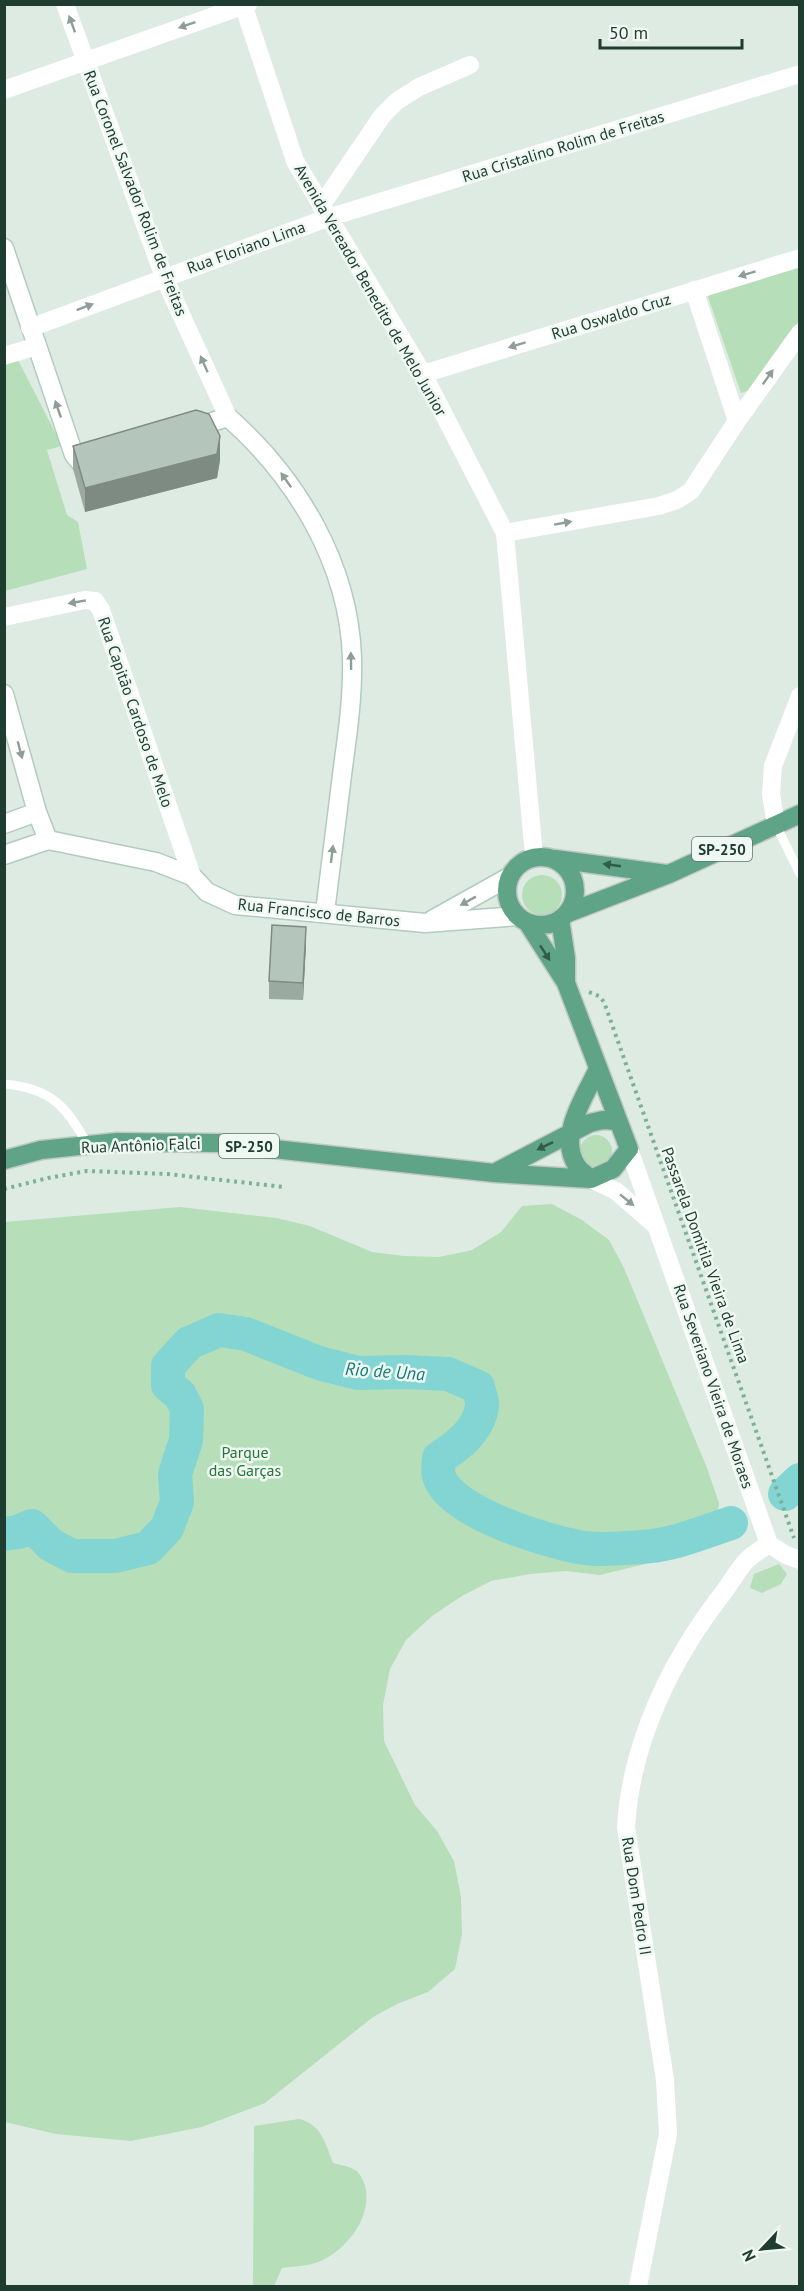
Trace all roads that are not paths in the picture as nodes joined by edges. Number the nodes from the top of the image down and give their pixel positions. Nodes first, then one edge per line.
1 (65, 4) edge
2 (245, 5) edge
3 (86, 62) junction
4 (470, 66) dead end
5 (800, 74) edge
6 (4, 90) edge
7 (324, 212) junction
8 (4, 248) edge
9 (800, 258) edge
10 (164, 277) junction
11 (694, 290) junction
12 (30, 328) junction
13 (800, 333) edge
14 (37, 346) junction
15 (4, 356) edge
16 (423, 374) junction
17 (228, 417) junction
18 (737, 421) junction
19 (174, 434) edge
20 (110, 455) edge
21 (505, 533) junction
22 (4, 617) edge
23 (4, 694) edge
24 (800, 696) edge
25 (37, 812) junction
26 (800, 814) edge
27 (4, 824) edge
28 (776, 825) junction
29 (48, 840) junction
30 (4, 855) edge
31 (534, 856) junction
32 (555, 859) junction
33 (669, 874) junction
34 (800, 874) edge
35 (192, 876) junction
36 (509, 877) junction
37 (325, 912) junction
38 (564, 916) junction
39 (522, 919) junction
40 (425, 923) junction
41 (567, 986) junction
42 (598, 1069) junction
43 (4, 1084) edge
44 (618, 1121) junction
45 (572, 1133) junction
46 (88, 1145) junction
47 (629, 1149) junction
48 (4, 1160) edge
49 (494, 1173) junction
50 (591, 1179) junction
51 (659, 1228) junction
52 (770, 1544) junction
53 (797, 1552) edge
54 (638, 2286) edge

3 -> 1 street, Rua Coronel Salvador Rolim de Freitas
2 -> 3 street
2 - 7 street, Avenida Vereador Benedito de Melo Junior
3 - 6 street
3 - 10 street, Rua Coronel Salvador Rolim de Freitas
4 - 7 street
5 - 7 street, Rua Cristalino Rolim de Freitas
7 - 10 street, Rua Floriano Lima
7 - 16 street, Avenida Vereador Benedito de Melo Junior
8 - 12 street
9 -> 11 street, Rua Oswaldo Cruz
12 -> 10 street, Rua Floriano Lima
17 -> 10 street, Rua Coronel Salvador Rolim de Freitas
11 -> 16 street, Rua Oswaldo Cruz
11 - 18 street
12 - 14 street
18 -> 13 street
14 - 15 street
20 -> 14 street
16 - 21 street, Avenida Vereador Benedito de Melo Junior
17 - 19 street
37 -> 17 street, Rua Coronel Salvador Rolim de Freitas
21 -> 18 street
21 - 31 street, Avenida Vereador Benedito de Melo Junior
35 -> 22 street, Rua Capitão Cardoso de Melo
23 -> 25 street
24 - 28 street
25 - 27 street
25 - 29 street
26 - 28 main road, SP-250
28 - 33 main road, SP-250
28 - 34 lane
29 - 30 street
29 - 35 street, Rua Francisco de Barros
31 - 32 main road
31 - 36 main road
33 -> 32 main road
32 - 38 main road
33 - 38 main road, SP-250
35 - 37 street, Rua Francisco de Barros
36 - 39 main road
36 -> 40 street
37 - 40 street, Rua Francisco de Barros
38 - 39 main road, SP-250
38 - 41 main road, Rua Severiano Vieira de Moraes
39 - 40 street, Rua Francisco de Barros
39 -> 41 main road, Rua Severiano Vieira de Moraes
41 - 42 main road, Rua Severiano Vieira de Moraes
42 - 44 main road, Rua Severiano Vieira de Moraes
42 - 45 main road, Rua Severiano Vieira de Moraes
43 - 46 lane
44 - 45 main road
44 - 47 main road, Rua Severiano Vieira de Moraes
45 -> 49 main road
45 - 50 main road, Rua Severiano Vieira de Moraes
46 - 48 main road, Rua Antônio Falci / SP-250
46 - 49 main road, Rua Antônio Falci / SP-250
47 - 50 main road
47 - 51 street, Rua Severiano Vieira de Moraes
49 - 50 main road, Rua Antônio Falci / SP-250
50 -> 51 street, Rua Severiano Vieira de Moraes
51 - 52 street, Rua Severiano Vieira de Moraes
52 - 53 street
52 - 54 street, Rua Dom Pedro II

